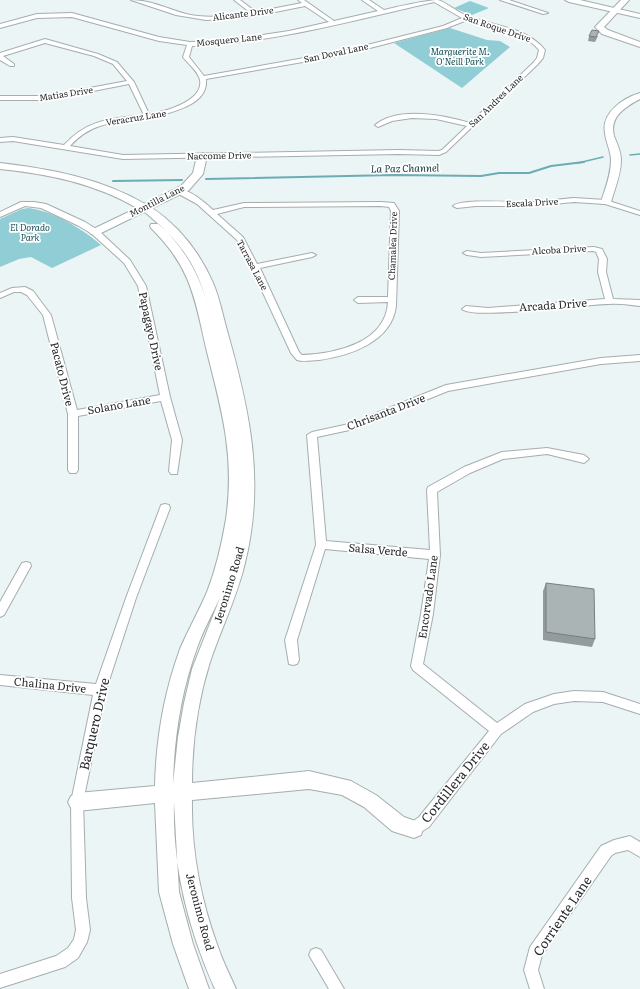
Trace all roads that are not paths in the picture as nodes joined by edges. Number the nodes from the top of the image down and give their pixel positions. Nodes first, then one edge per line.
1 (134, 0) edge
2 (237, 0) edge
3 (365, 0) edge
4 (435, 0) edge
5 (503, 0) edge
6 (569, 0) edge
7 (583, 0) edge
8 (625, 0) edge
9 (632, 0) edge
10 (303, 2) edge
11 (620, 10) junction
12 (383, 12) junction
13 (254, 13) junction
14 (545, 13) dead end
15 (640, 14) edge
16 (467, 18) junction
17 (333, 23) junction
18 (0, 26) edge
19 (190, 44) junction
20 (538, 44) joint
21 (640, 45) edge
22 (0, 56) edge
23 (12, 65) dead end
24 (203, 78) junction
25 (131, 82) junction
26 (640, 96) edge
27 (0, 98) edge
28 (148, 118) junction
29 (378, 125) dead end
30 (471, 125) junction
31 (0, 140) edge
32 (66, 146) junction
33 (439, 153) joint
34 (202, 156) junction
35 (0, 166) edge
36 (0, 171) edge
37 (180, 190) junction
38 (606, 202) junction
39 (457, 206) dead end
40 (141, 210) junction
41 (212, 213) junction
42 (640, 213) edge
43 (0, 215) edge
44 (95, 232) junction
45 (467, 253) dead end
46 (312, 255) dead end
47 (255, 267) junction
48 (0, 296) edge
49 (358, 300) dead end
50 (391, 300) junction
51 (610, 301) junction
52 (640, 303) edge
53 (466, 309) dead end
54 (300, 358) joint
55 (639, 358) edge
56 (165, 397) junction
57 (73, 414) junction
58 (584, 459) dead end
59 (73, 470) dead end
60 (174, 471) dead end
61 (165, 508) dead end
62 (321, 545) junction
63 (435, 556) junction
64 (26, 566) dead end
65 (0, 612) edge
66 (293, 660) dead end
67 (0, 680) edge
68 (100, 690) junction
69 (640, 709) edge
70 (497, 730) junction
71 (182, 793) junction
72 (163, 794) junction
73 (78, 802) junction
74 (414, 829) joint
75 (640, 850) edge
76 (316, 955) dead end
77 (0, 981) edge
78 (199, 989) edge
79 (226, 989) edge
80 (337, 989) edge
81 (537, 989) edge

1 - 13 street, Alicante Drive
2 - 13 street
3 - 12 street
4 - 12 street, Mosquero Lane
4 - 16 street, San Roque Drive
5 - 14 street
6 - 11 main road
7 - 11 main road
8 - 11 main road
9 - 11 main road
10 - 13 street, Alicante Drive
10 - 17 street
11 - 15 main road
11 - 21 main road
12 - 17 street, Mosquero Lane
16 - 20 street, San Roque Drive
16 - 24 street, San Doval Lane
17 - 19 street, Mosquero Lane
18 - 19 street, Mosquero Lane
19 - 24 street
20 - 30 street, San Andres Lane
22 - 23 street
22 - 25 street
24 - 28 street, Veracruz Lane
25 - 27 street, Matias Drive
25 - 28 street
26 - 38 main road
28 - 32 street, Veracruz Lane
29 - 30 street
30 - 33 street, San Andres Lane
31 - 32 street, Naccome Drive
32 - 34 street, Naccome Drive
33 - 34 street, Naccome Drive
34 - 37 main road, Montilla Lane
35 - 40 main road, Jeronimo Road
36 - 40 main road, Jeronimo Road
37 - 40 main road, Montilla Lane
37 - 41 street, Tarrasa Lane
38 - 39 street, Escala Drive
38 - 42 street
40 - 44 main road, Montilla Lane
40 - 71 main road, Jeronimo Road
40 - 72 main road, Jeronimo Road
41 - 47 street, Tarrasa Lane
41 - 50 street, Chamalea Drive
43 - 44 street, Papagayo Drive
44 - 56 street, Papagayo Drive
45 - 51 street, Alcoba Drive
46 - 47 street
47 - 54 street, Tarrasa Lane
48 - 57 street, Pacato Drive
49 - 50 street
50 - 54 street, Chamalea Drive
51 - 52 street, Arcada Drive
51 - 53 street, Arcada Drive
55 - 62 street, Chrisanta Drive
56 - 57 street, Solano Lane
56 - 60 street, Papagayo Drive
57 - 59 street, Pacato Drive
58 - 63 street, Encorvado Lane
61 - 68 street, Barquero Drive
62 - 63 street, Salsa Verde
62 - 66 street, Chrisanta Drive
63 - 70 street, Encorvado Lane
64 - 65 street
67 - 68 street, Chalina Drive
68 - 73 street, Barquero Drive
69 - 70 street, Cordillera Drive
70 - 74 street, Cordillera Drive
71 - 72 main road, Cordillera Drive
71 - 74 main road, Cordillera Drive
71 - 79 main road, Jeronimo Road
72 - 73 main road, Cordillera Drive
72 - 78 main road, Jeronimo Road
73 - 77 street, Barquero Drive
75 - 81 street, Corriente Lane
76 - 80 street

